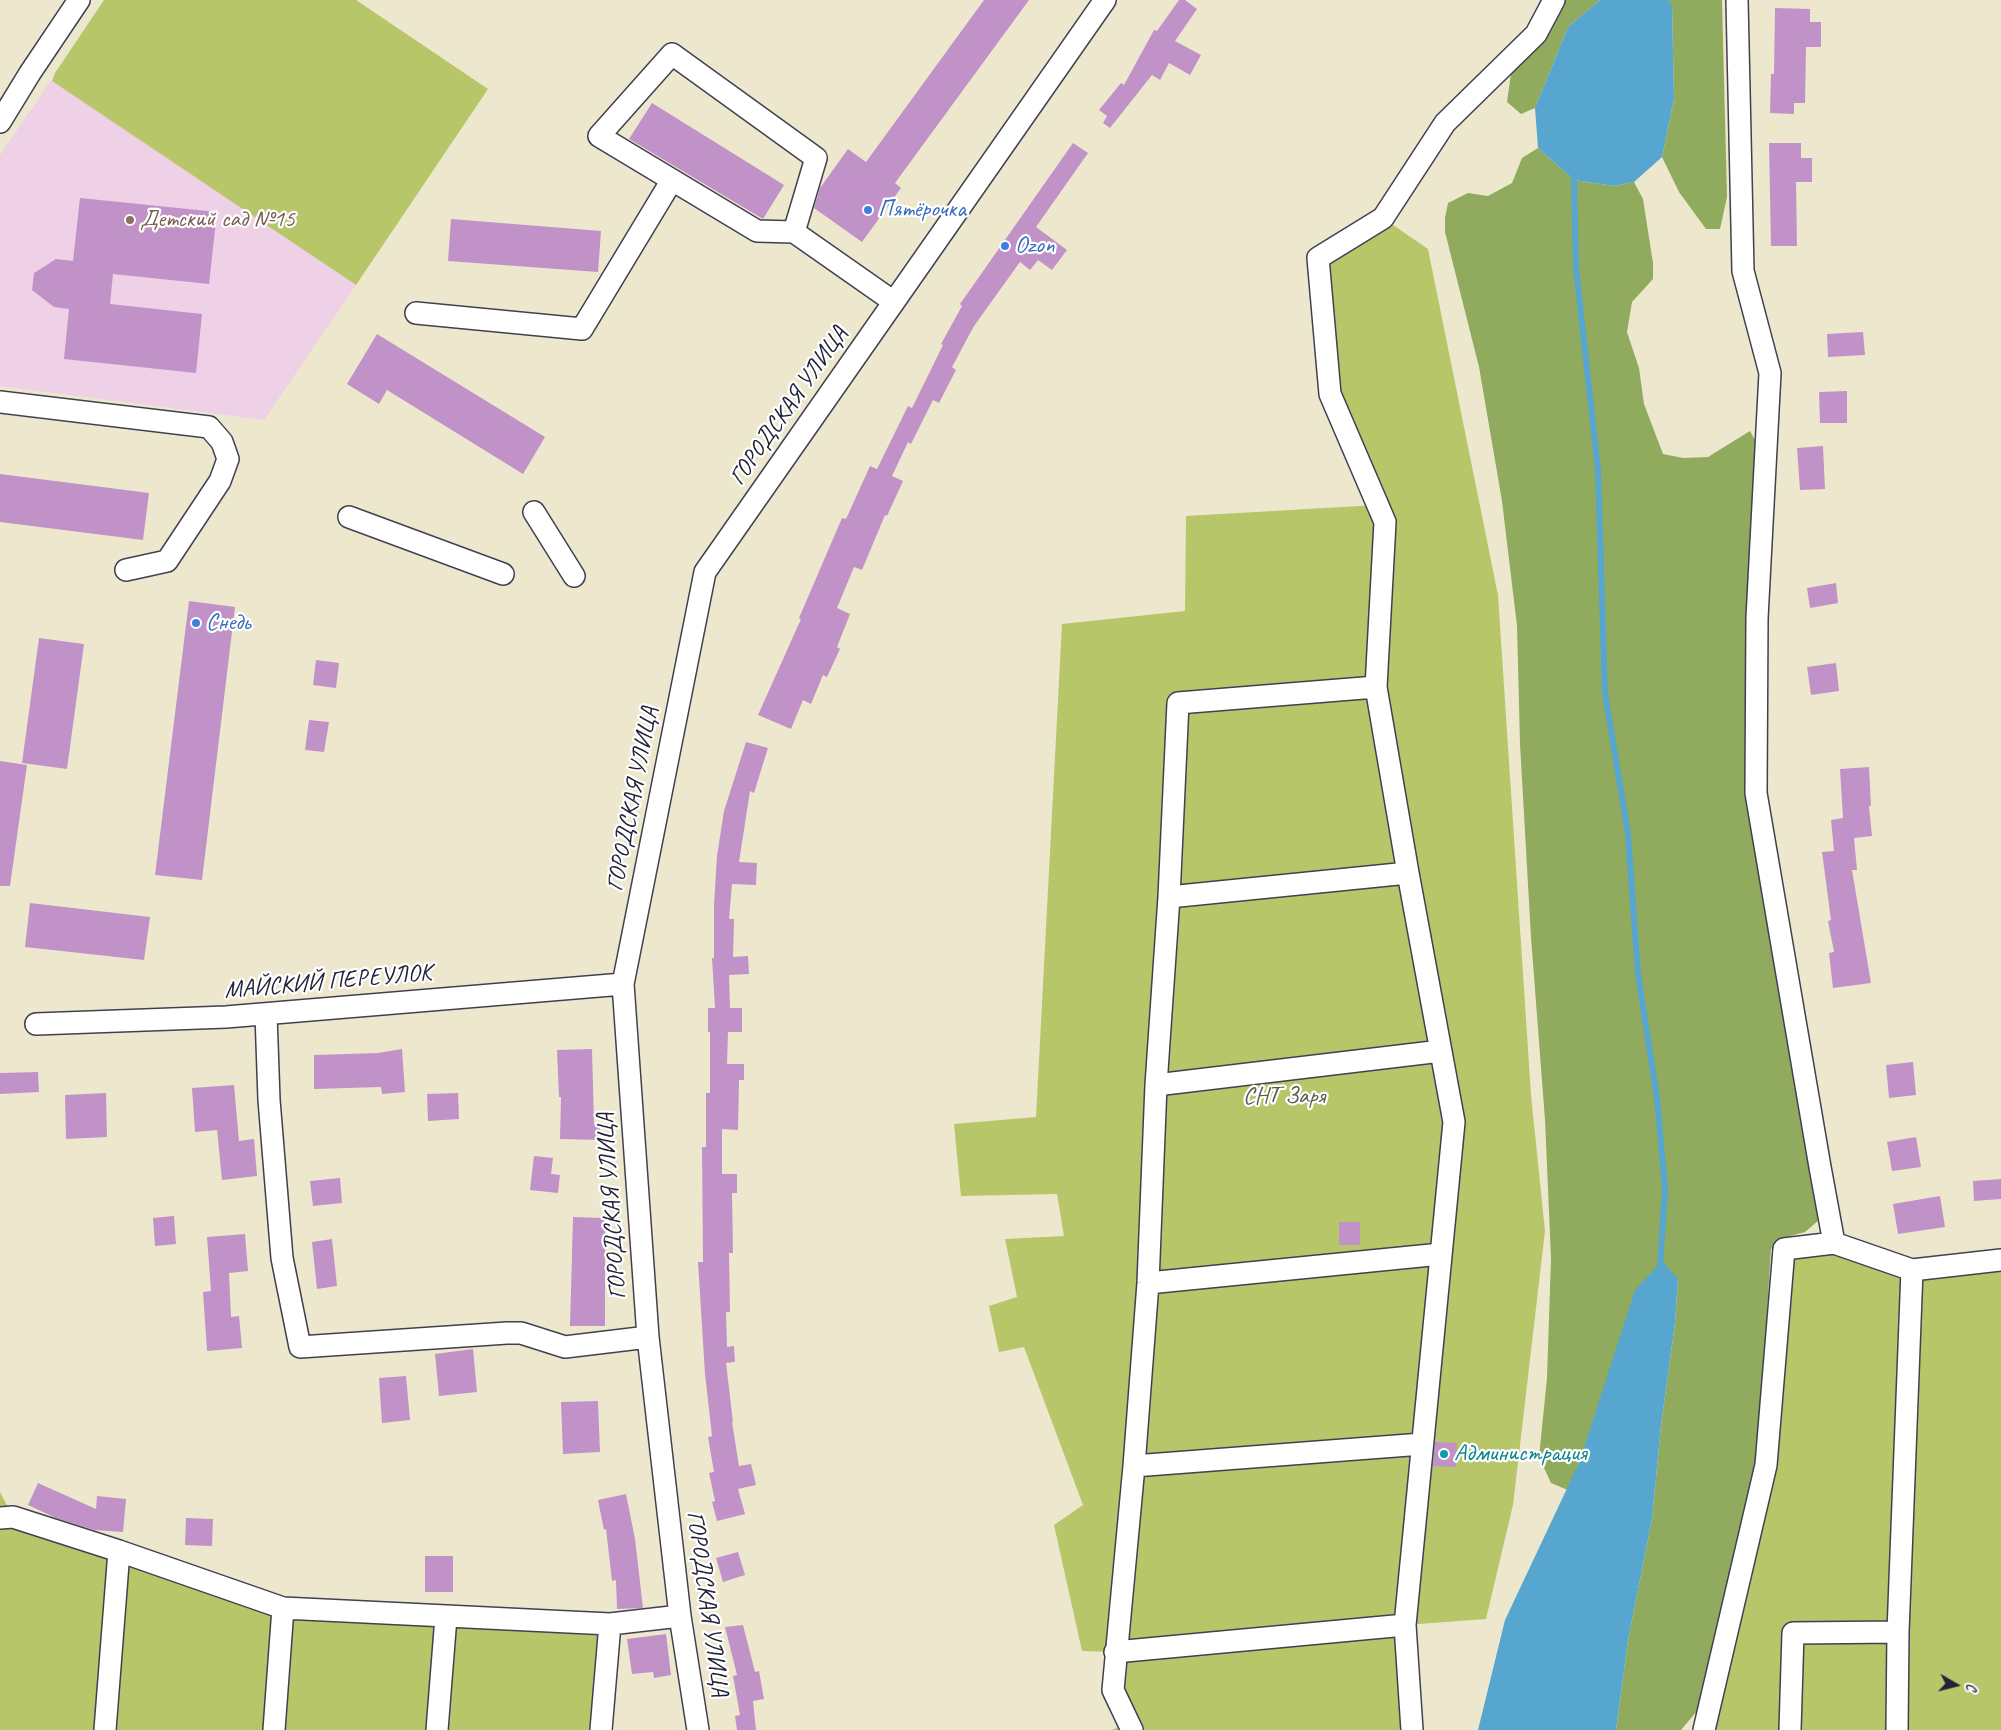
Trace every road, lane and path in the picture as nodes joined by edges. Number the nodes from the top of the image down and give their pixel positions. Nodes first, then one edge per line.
1 (79, 0) edge
2 (1105, 0) edge
3 (1554, 0) edge
4 (1737, 0) edge
5 (0, 122) edge
6 (672, 180) junction
7 (794, 232) junction
8 (894, 302) junction
9 (416, 313) dead end
10 (0, 402) edge
11 (534, 512) dead end
12 (349, 517) dead end
13 (126, 570) dead end
14 (503, 574) dead end
15 (574, 576) dead end
16 (1376, 686) junction
17 (1408, 873) junction
18 (1169, 897) junction
19 (623, 984) junction
20 (266, 1014) junction
21 (36, 1024) dead end
22 (1441, 1051) junction
23 (1156, 1085) junction
24 (1834, 1243) junction
25 (1441, 1254) junction
26 (2001, 1260) edge
27 (1912, 1270) junction
28 (1148, 1283) junction
29 (648, 1338) junction
30 (1422, 1444) junction
31 (1134, 1466) junction
32 (0, 1518) edge
33 (119, 1551) junction
34 (283, 1608) junction
35 (680, 1616) junction
36 (446, 1617) junction
37 (610, 1624) junction
38 (1405, 1625) junction
39 (1898, 1632) junction
40 (1115, 1652) junction
41 (105, 1730) edge
42 (274, 1730) edge
43 (437, 1730) edge
44 (601, 1730) edge
45 (698, 1730) edge
46 (1132, 1730) edge
47 (1412, 1730) edge
48 (1704, 1730) edge
49 (1790, 1730) edge
50 (1897, 1730) edge

1 - 5 street
2 - 8 street, ГОРОДСКАЯ УЛИЦА
3 - 16 street
4 - 24 street
6 - 7 street
6 - 7 street
6 - 9 street
7 - 8 street
8 - 19 street, ГОРОДСКАЯ УЛИЦА
10 - 13 street
11 - 15 street
12 - 14 street
16 - 17 street
16 - 18 street
17 - 18 street
17 - 22 street
18 - 23 street
19 - 20 street, МАЙСКИЙ ПЕРЕУЛОК
19 - 29 street, ГОРОДСКАЯ УЛИЦА
20 - 21 street, МАЙСКИЙ ПЕРЕУЛОК
20 - 29 street
22 - 23 street
22 - 25 street
23 - 28 street
24 - 27 street
24 - 48 street
25 - 28 street
25 - 30 street
26 - 27 street
27 - 39 street
28 - 31 street
29 - 35 street, ГОРОДСКАЯ УЛИЦА
30 - 31 street
30 - 38 street
31 - 40 street
32 - 33 street
33 - 34 street
33 - 41 street
34 - 36 street
34 - 42 street
35 - 37 street
35 - 45 street, ГОРОДСКАЯ УЛИЦА
36 - 37 street
36 - 43 street
37 - 44 street
38 - 40 street
38 - 47 street
39 - 49 street
39 - 50 street
40 - 46 street

